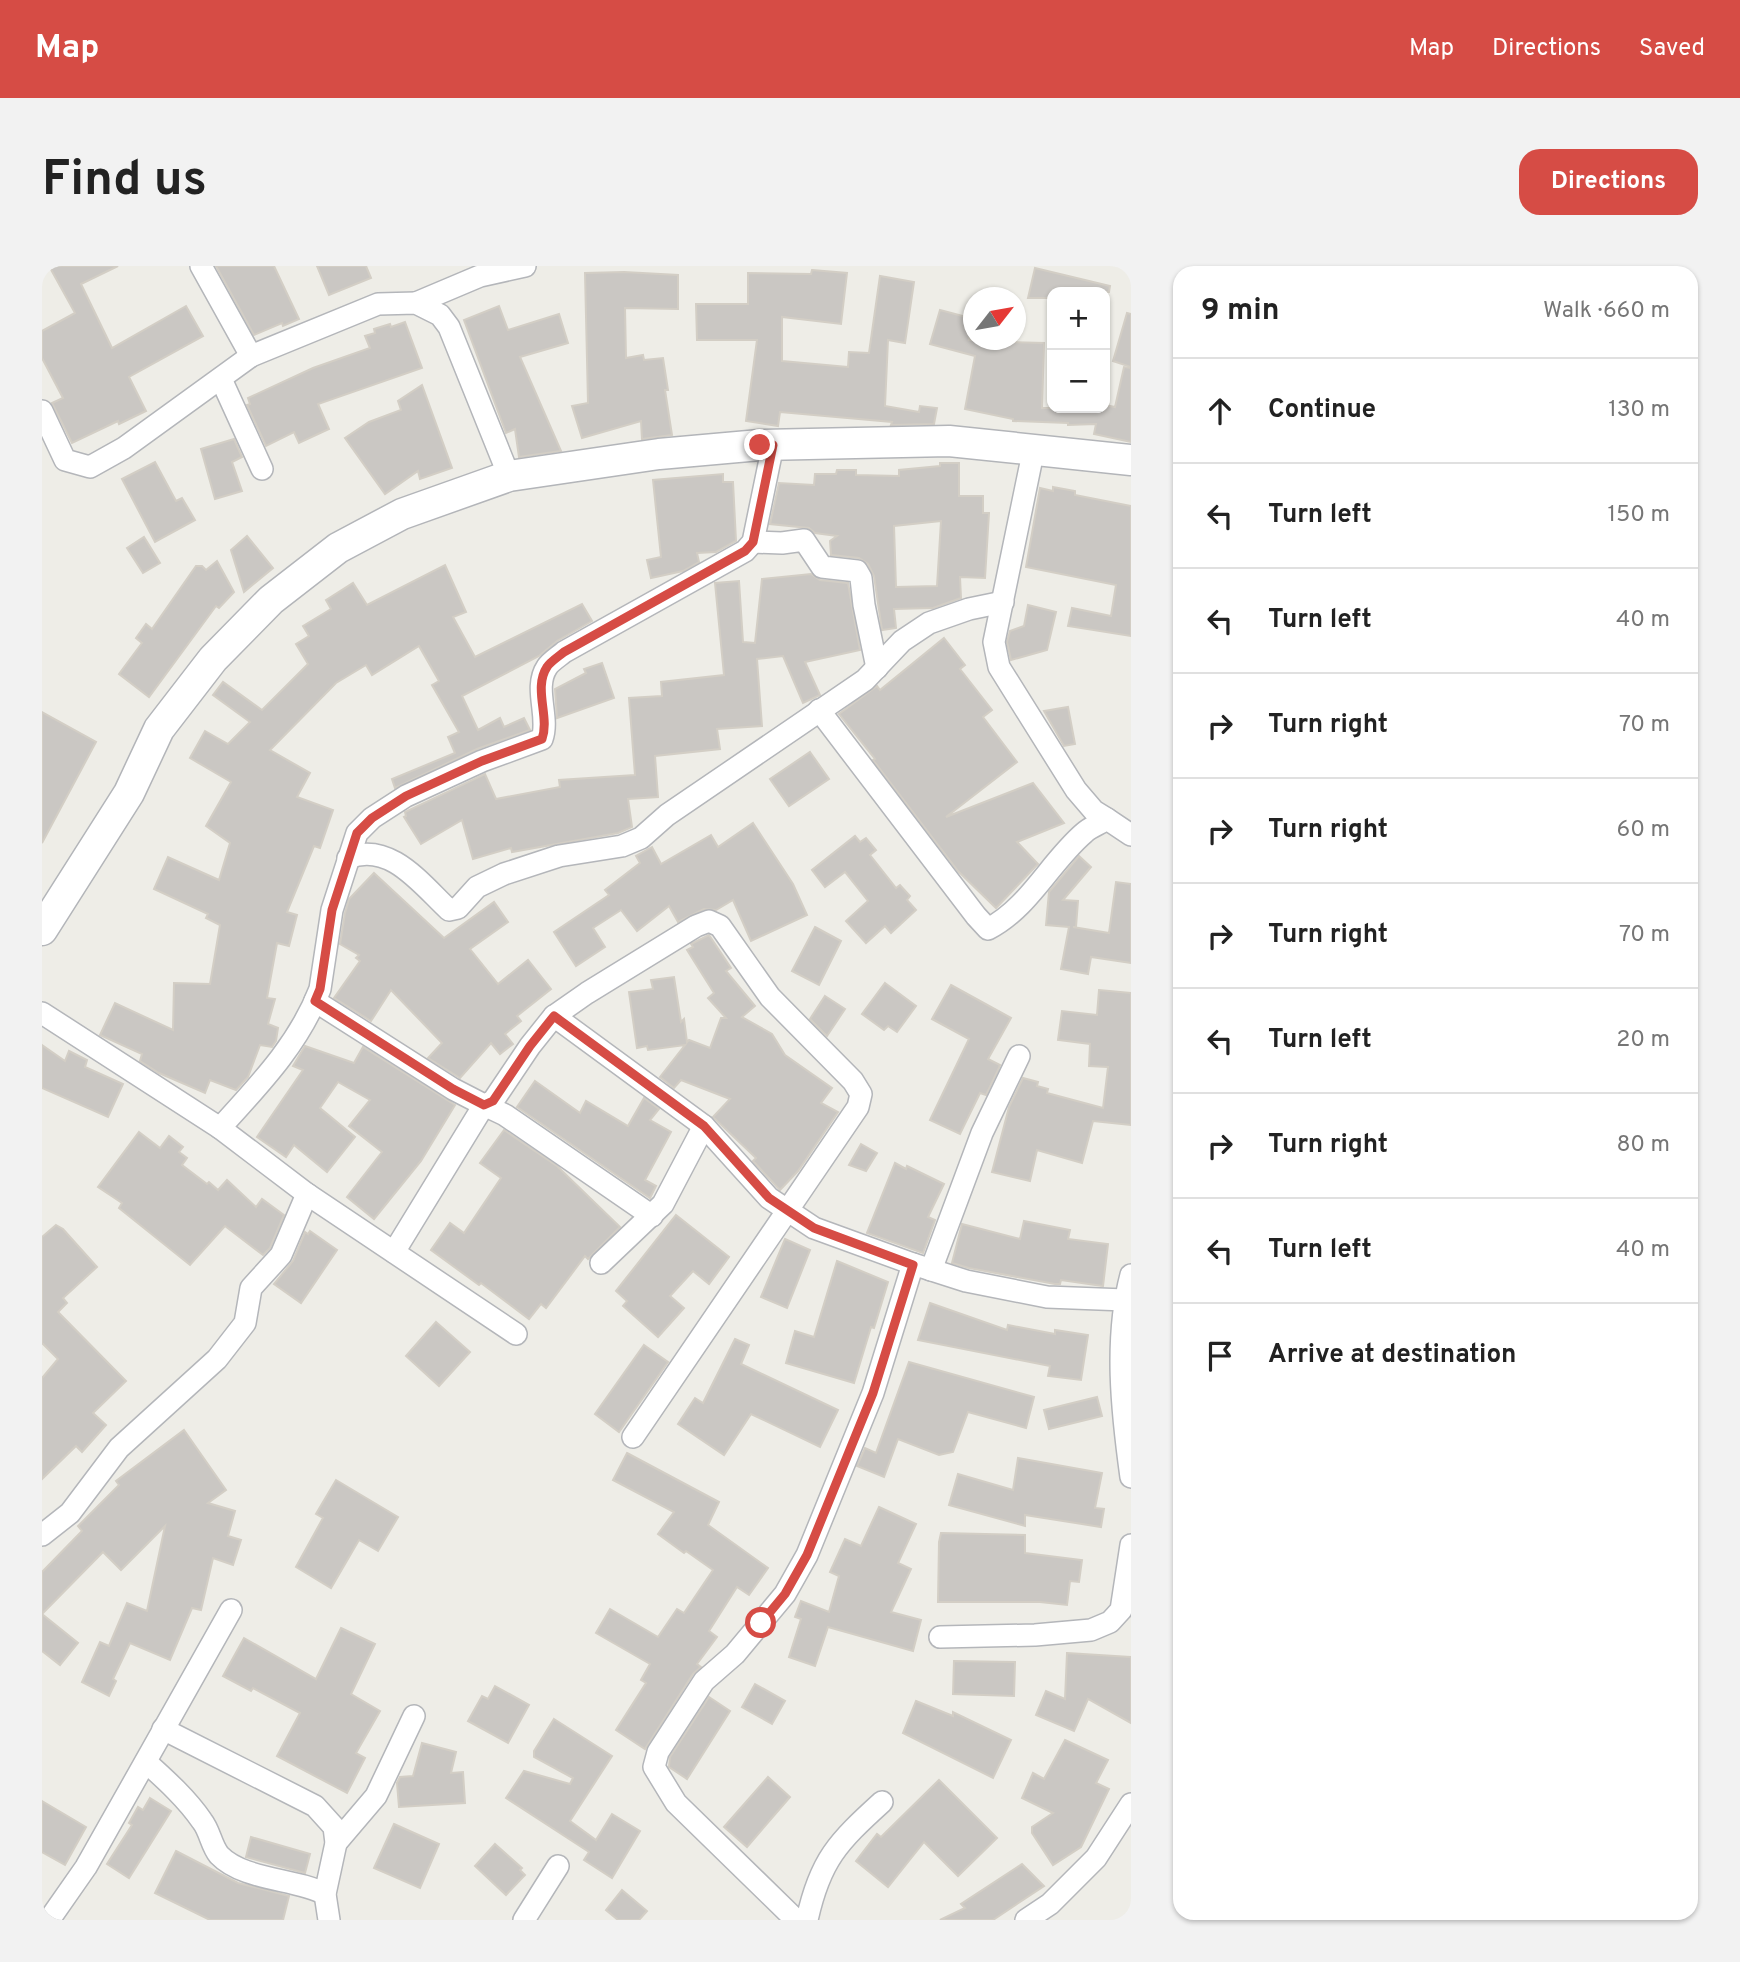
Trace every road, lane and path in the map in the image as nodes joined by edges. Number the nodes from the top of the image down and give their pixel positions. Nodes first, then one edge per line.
1 (201, 266) edge
2 (525, 266) edge
3 (502, 269) edge
4 (416, 303) junction
5 (251, 356) junction
6 (221, 379) junction
7 (42, 411) edge
8 (773, 445) junction
9 (1034, 448) junction
10 (1131, 460) edge
11 (262, 470) dead end
12 (509, 477) junction
13 (753, 542) junction
14 (1003, 602) junction
15 (877, 668) junction
16 (819, 710) junction
17 (1107, 819) junction
18 (1131, 835) edge
19 (348, 858) junction
20 (42, 930) edge
21 (315, 1001) junction
22 (42, 1013) edge
23 (554, 1016) junction
24 (1019, 1056) dead end
25 (484, 1105) junction
26 (704, 1126) junction
27 (220, 1128) junction
28 (307, 1194) junction
29 (787, 1210) junction
30 (652, 1216) junction
31 (394, 1252) junction
32 (601, 1264) dead end
33 (922, 1267) junction
34 (1131, 1275) edge
35 (1125, 1300) junction
36 (516, 1334) dead end
37 (633, 1437) dead end
38 (1131, 1477) edge
39 (42, 1535) edge
40 (1131, 1545) edge
41 (231, 1610) dead end
42 (940, 1637) dead end
43 (414, 1716) dead end
44 (163, 1729) junction
45 (146, 1762) junction
46 (882, 1802) dead end
47 (1131, 1804) edge
48 (336, 1843) junction
49 (558, 1866) dead end
50 (325, 1894) junction
51 (49, 1920) edge
52 (329, 1920) edge
53 (524, 1920) edge
54 (796, 1920) edge
55 (807, 1920) edge
56 (1026, 1920) edge

1 - 5 street
2 - 3 street
3 - 4 street
4 - 5 street
4 - 12 street
5 - 6 street
6 - 7 street
6 - 11 street
8 - 9 main road
8 - 12 main road
8 - 13 street
9 - 10 main road
9 - 14 street
12 - 20 main road
13 - 15 street
13 - 19 street
14 - 15 street
14 - 17 street
15 - 16 street
16 - 17 street
16 - 19 street
17 - 18 street
19 - 21 street
21 - 25 street
21 - 27 street
22 - 27 street
23 - 25 street
23 - 26 street
23 - 29 street
24 - 33 street
25 - 30 street
25 - 31 street
26 - 29 street
26 - 30 street
27 - 28 street
28 - 31 street
28 - 39 street
29 - 33 street
29 - 37 street
30 - 32 street
31 - 36 street
33 - 35 street
33 - 54 street
34 - 35 street
35 - 38 street
40 - 42 street
41 - 44 street
43 - 48 street
44 - 45 street
44 - 48 street
45 - 50 street
45 - 51 street
46 - 55 street
47 - 56 street
48 - 50 street
49 - 53 street
50 - 52 street

